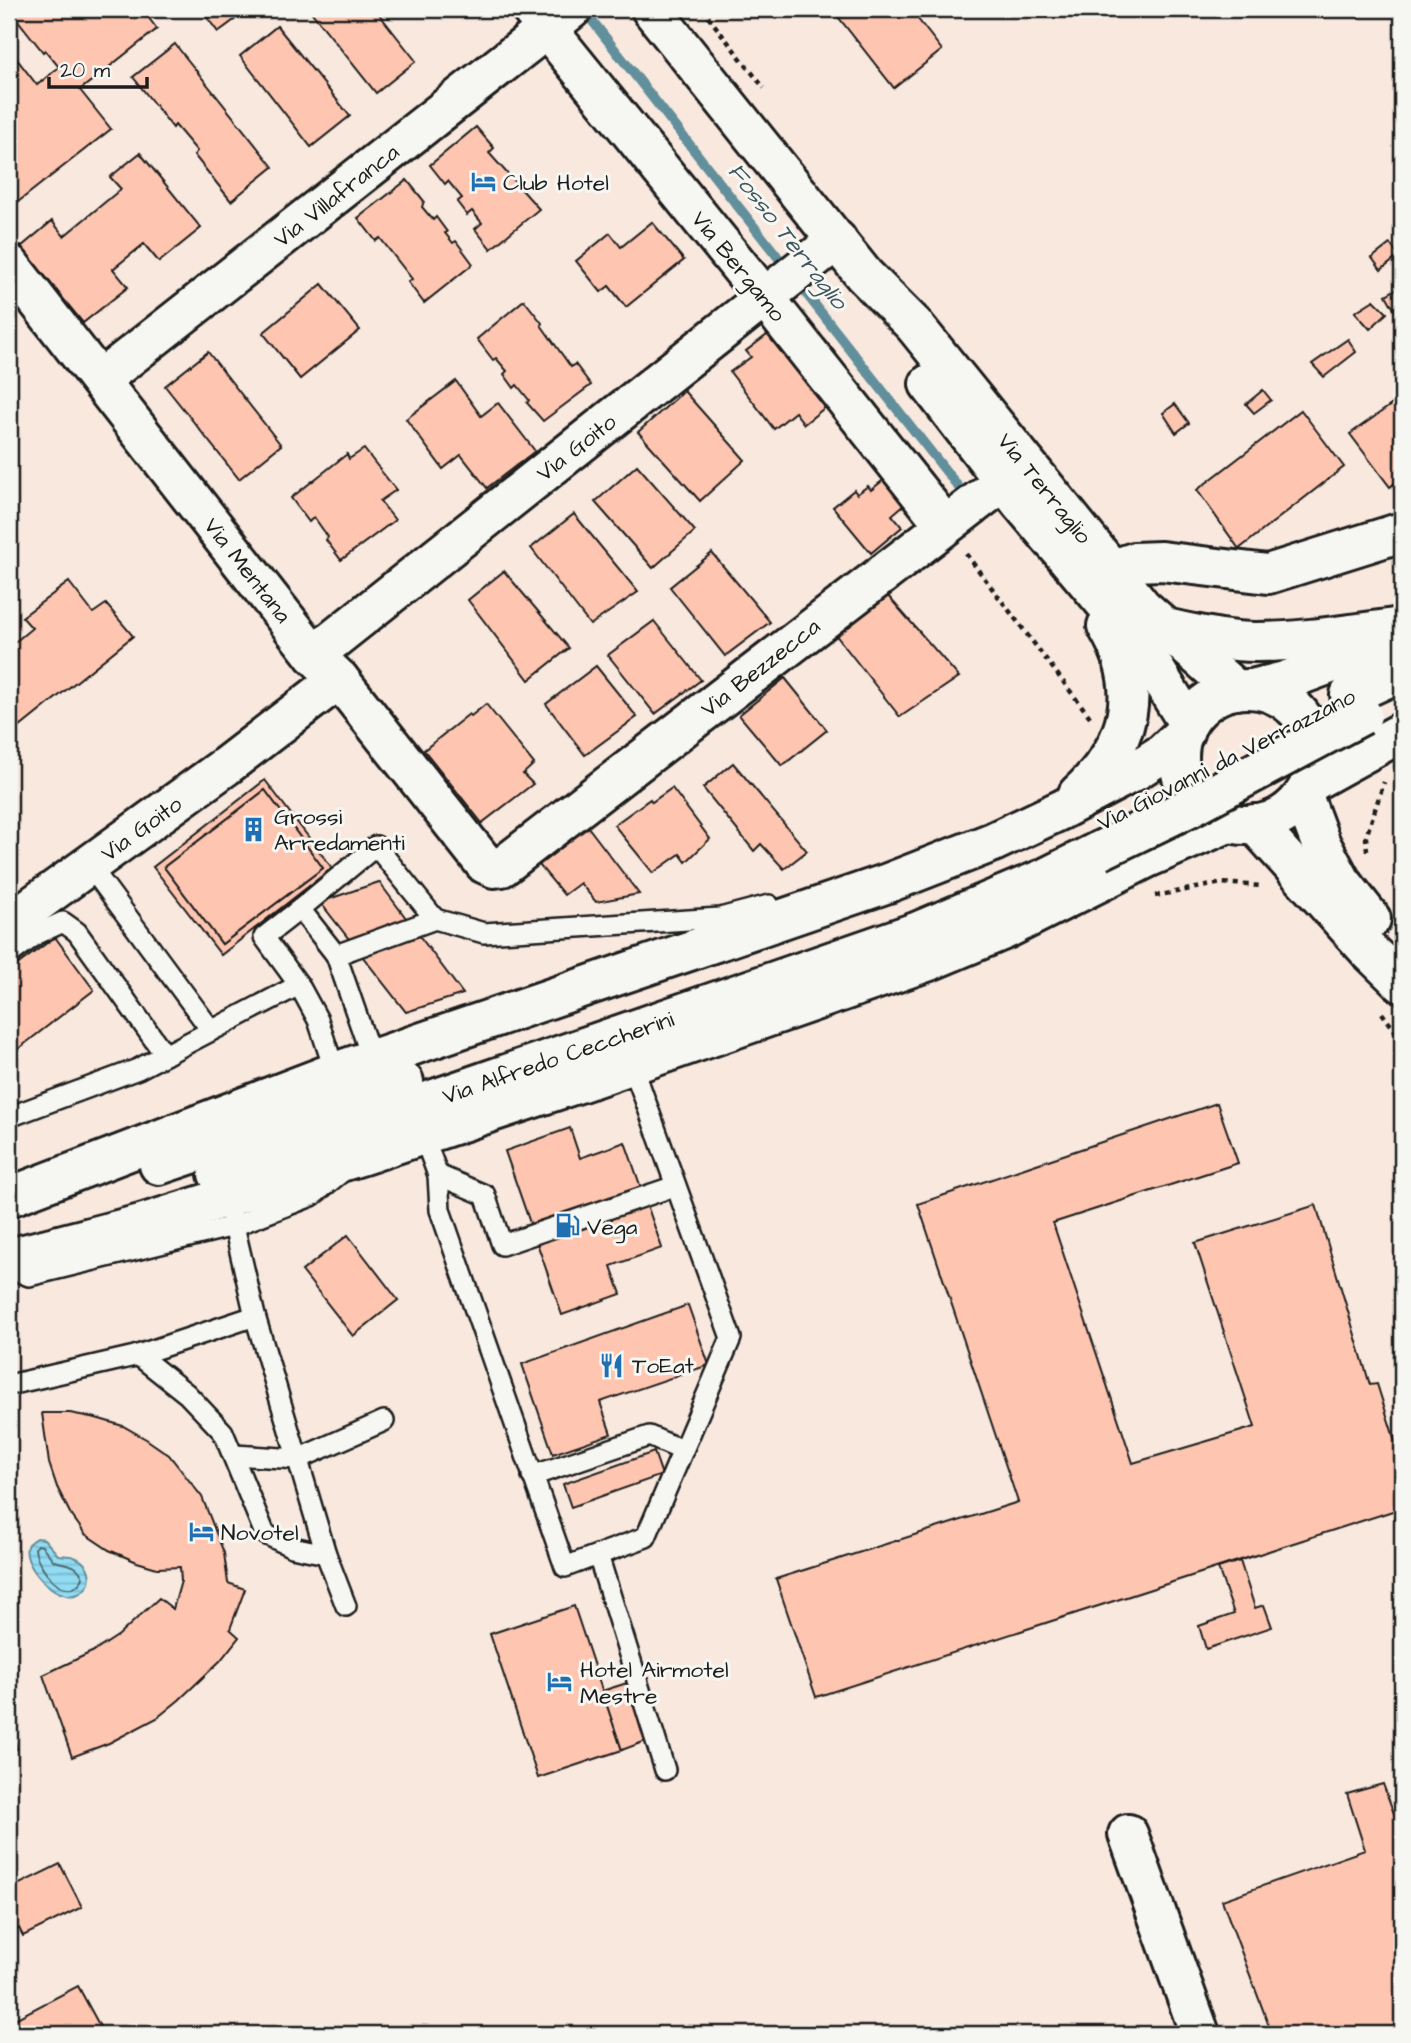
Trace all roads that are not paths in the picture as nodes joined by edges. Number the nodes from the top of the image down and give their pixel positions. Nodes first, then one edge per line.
1 (651, 9) edge
2 (553, 15) edge
3 (824, 251) junction
4 (9, 264) edge
5 (771, 293) junction
6 (100, 380) junction
7 (1016, 482) junction
8 (945, 525) junction
9 (1402, 532) edge
10 (1110, 570) junction
11 (1402, 626) edge
12 (1163, 627) junction
13 (1402, 636) edge
14 (327, 667) junction
15 (1402, 671) edge
16 (1244, 689) junction
17 (1402, 696) edge
18 (1186, 728) junction
19 (1402, 732) edge
20 (1306, 790) junction
21 (1243, 823) junction
22 (1083, 831) junction
23 (90, 866) junction
24 (494, 868) joint
25 (300, 909) junction
26 (815, 909) junction
27 (435, 919) junction
28 (9, 923) edge
29 (9, 956) edge
30 (336, 956) junction
31 (1402, 964) edge
32 (1402, 984) edge
33 (299, 985) junction
34 (707, 993) junction
35 (211, 1030) junction
36 (165, 1055) junction
37 (372, 1059) junction
38 (632, 1064) junction
39 (335, 1072) junction
40 (9, 1117) edge
41 (423, 1135) junction
42 (438, 1175) junction
43 (675, 1186) junction
44 (9, 1198) edge
45 (231, 1212) junction
46 (9, 1216) edge
47 (9, 1245) edge
48 (9, 1258) edge
49 (9, 1268) edge
50 (255, 1317) junction
51 (138, 1355) junction
52 (9, 1385) edge
53 (384, 1421) dead end
54 (682, 1450) junction
55 (234, 1455) junction
56 (298, 1459) junction
57 (532, 1476) junction
58 (326, 1553) junction
59 (598, 1555) junction
60 (346, 1606) dead end
61 (666, 1770) dead end
62 (1128, 1834) dead end
63 (1200, 2034) edge

1 - 3 main road, Via Terraglio
2 - 5 main road, Via Bergamo
2 - 6 main road, Via Villafranca
3 - 5 main road, Via Goito
3 - 7 main road, Via Terraglio
4 - 6 main road, Via Mentana
5 - 8 main road, Via Bergamo
5 - 14 main road, Via Goito
6 - 14 main road, Via Mentana
7 - 8 main road, Via Bezzecca
7 - 10 main road, Via Terraglio
7 - 18 main road, Via Terraglio
7 - 22 main road
8 - 24 main road, Via Bezzecca
9 - 10 main road
10 - 12 main road, Via Terraglio
11 - 12 main road
12 - 16 main road, Via Terraglio
13 - 16 main road
14 - 23 main road, Via Goito
14 - 24 main road, Via Mentana
15 - 22 main road, Via Giovanni da Verrazzano
16 - 18 main road
16 - 20 main road
17 - 22 main road, Via Giovanni da Verrazzano, bridge
18 - 21 main road
18 - 22 main road
19 - 20 main road
20 - 21 main road
20 - 31 main road
21 - 32 main road
21 - 38 main road
22 - 26 main road
22 - 34 main road, Via Alfredo Ceccherini
23 - 28 main road, Via Goito
23 - 35 lane
25 - 27 lane
25 - 30 lane
25 - 33 lane
26 - 27 lane
26 - 37 main road
27 - 30 lane
29 - 36 lane
30 - 37 lane
33 - 35 lane
33 - 39 lane
34 - 46 main road, Via Alfredo Ceccherini
34 - 47 main road, Via Alfredo Ceccherini
35 - 36 lane
36 - 40 lane
37 - 39 main road
38 - 41 main road
38 - 43 lane
39 - 44 main road
41 - 42 lane
41 - 45 main road
42 - 43 lane
42 - 57 lane
43 - 54 lane
45 - 48 main road
45 - 49 lane
45 - 50 lane
50 - 51 lane
50 - 56 lane
51 - 52 lane
51 - 55 lane
53 - 56 lane
54 - 57 lane
54 - 59 lane
55 - 56 lane
55 - 58 lane
56 - 58 lane
57 - 59 lane
58 - 60 lane
59 - 61 lane
62 - 63 main road

